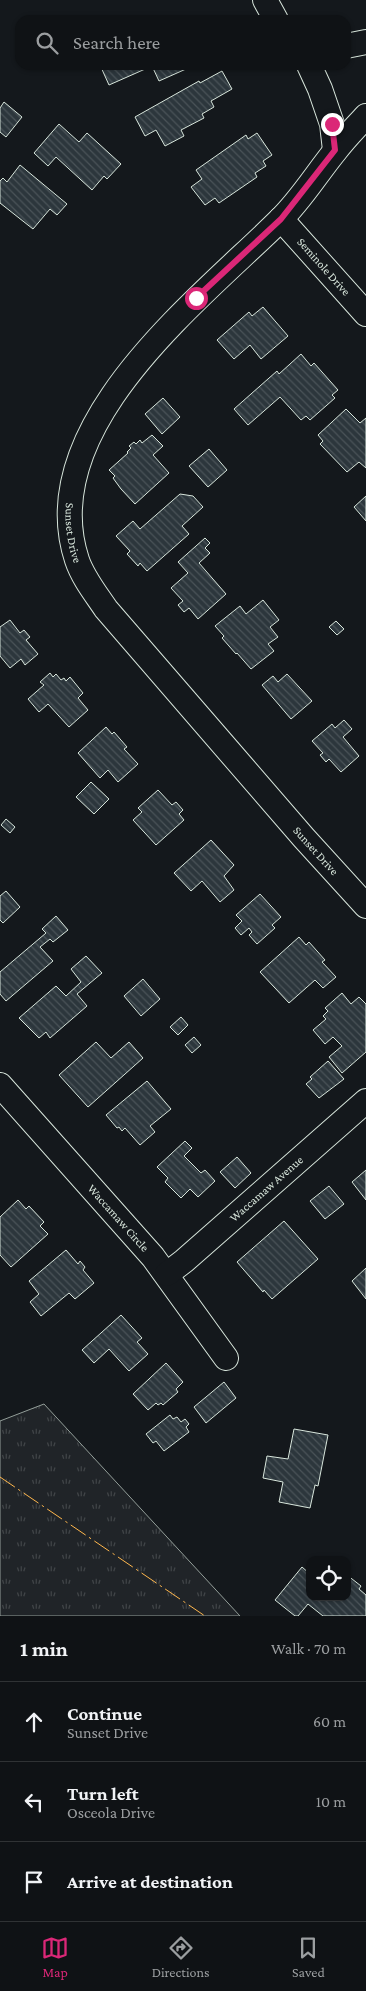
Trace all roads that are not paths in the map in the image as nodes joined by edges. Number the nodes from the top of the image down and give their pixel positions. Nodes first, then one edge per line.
1 (265, 0) edge
2 (273, 15) edge
3 (366, 42) edge
4 (351, 45) edge
5 (311, 70) edge
6 (366, 116) edge
7 (335, 150) junction
8 (281, 219) junction
9 (366, 314) edge
10 (366, 906) edge
11 (0, 1085) edge
12 (366, 1101) edge
13 (167, 1274) junction
14 (226, 1358) dead end

1 - 2 street
3 - 4 street
5 - 7 street
6 - 7 street, Sunset Drive
7 - 8 street, Sunset Drive
8 - 9 street, Seminole Drive
8 - 10 street, Sunset Drive
11 - 13 street, Waccamaw Circle
12 - 13 street, Waccamaw Avenue
13 - 14 street, Waccamaw Circle

